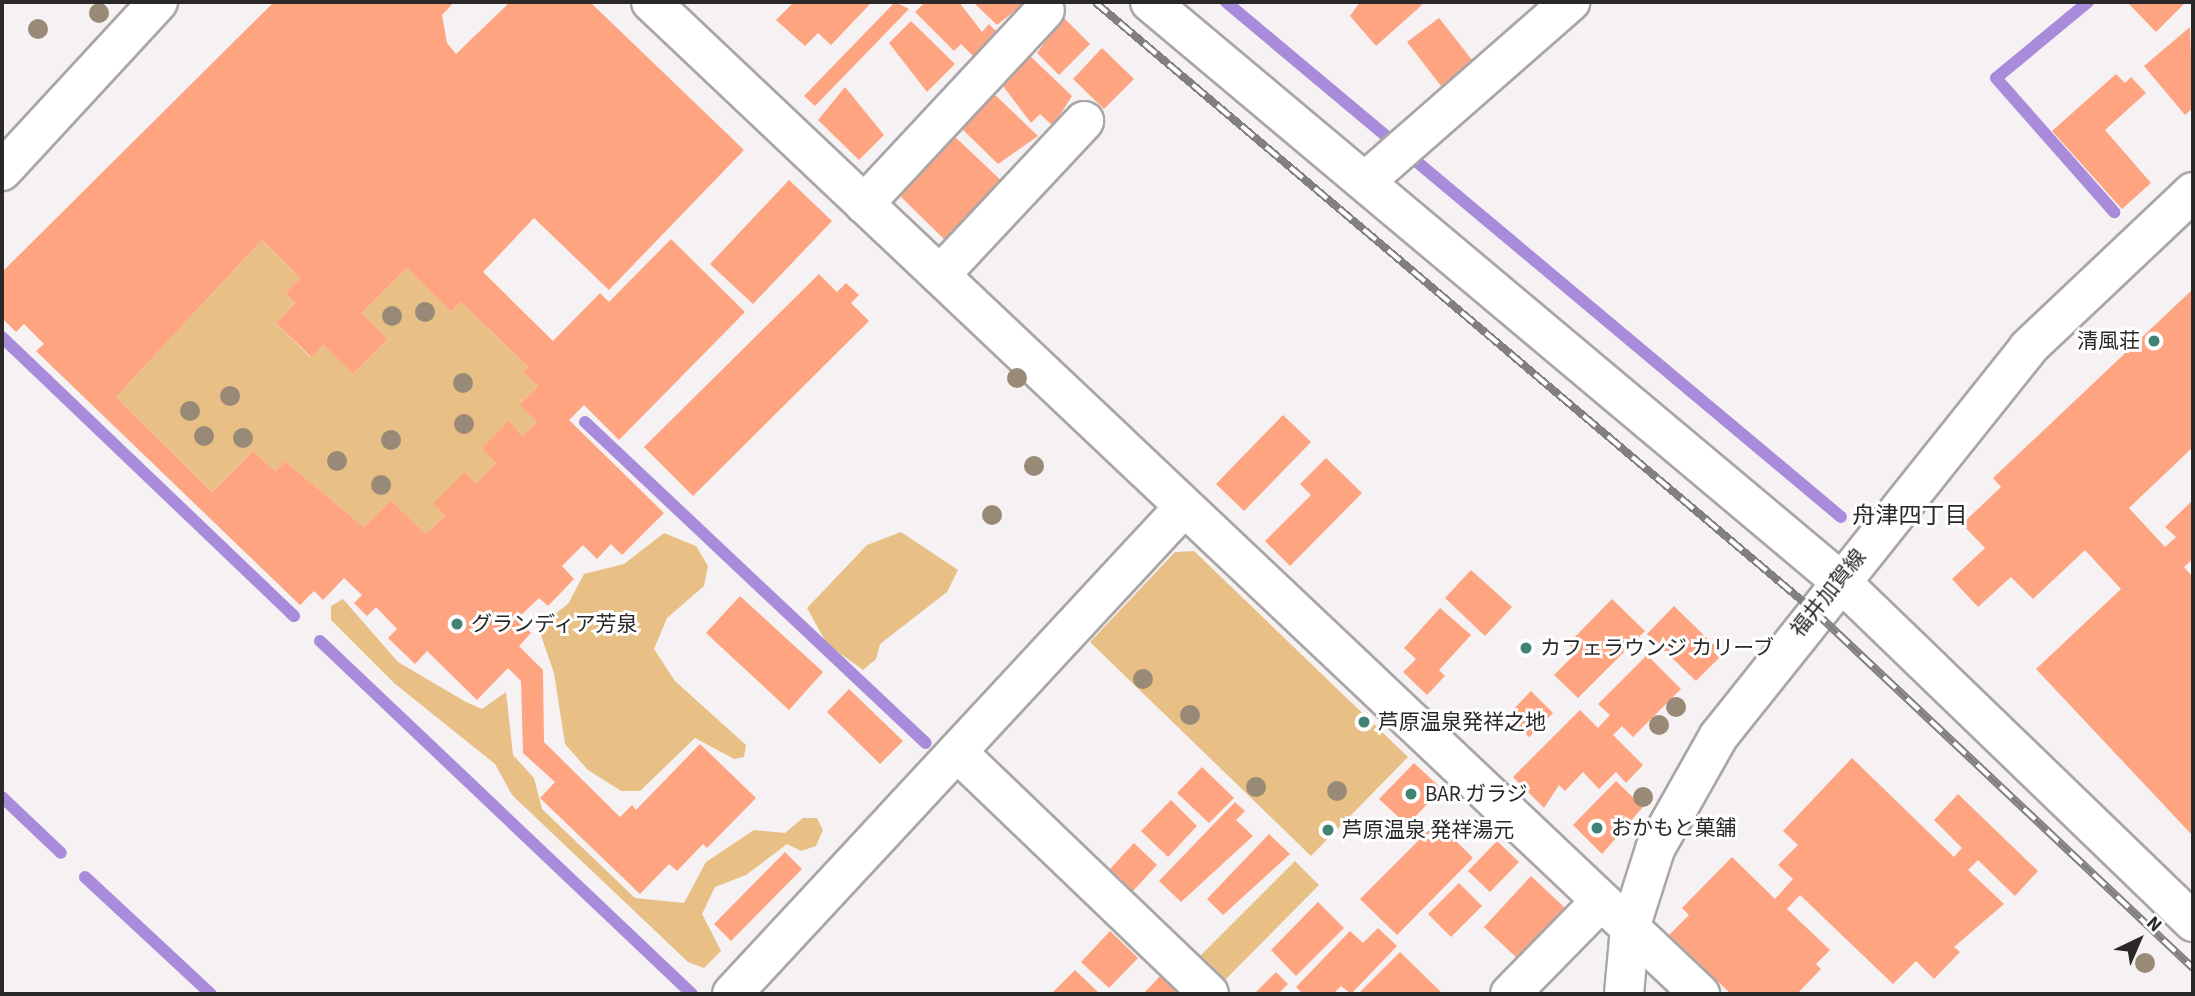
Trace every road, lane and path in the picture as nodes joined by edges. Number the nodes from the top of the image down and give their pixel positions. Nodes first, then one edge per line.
1 (158, 2) edge
2 (651, 2) edge
3 (1150, 2) edge
4 (1570, 2) edge
5 (1045, 10) dead end
6 (1084, 121) dead end
7 (1378, 169) junction
8 (2, 171) edge
9 (2193, 192) edge
10 (864, 204) junction
11 (940, 275) junction
12 (1184, 507) junction
13 (1838, 579) junction
14 (957, 752) junction
15 (1600, 902) junction
16 (2193, 922) edge
17 (1630, 928) junction
18 (732, 994) edge
19 (1207, 994) edge
20 (1510, 994) edge
21 (1624, 994) edge
22 (1700, 994) edge

1 - 8 street
2 - 10 street
3 - 7 street
4 - 7 street
5 - 10 street
6 - 11 street
7 - 13 street
9 - 13 street, 福井加賀線
10 - 11 street
11 - 12 street
12 - 14 street
12 - 15 street
13 - 16 street
13 - 17 street, 福井加賀線
14 - 18 street
14 - 19 street
15 - 17 street
15 - 20 street
17 - 21 street, 福井加賀線
17 - 22 street

